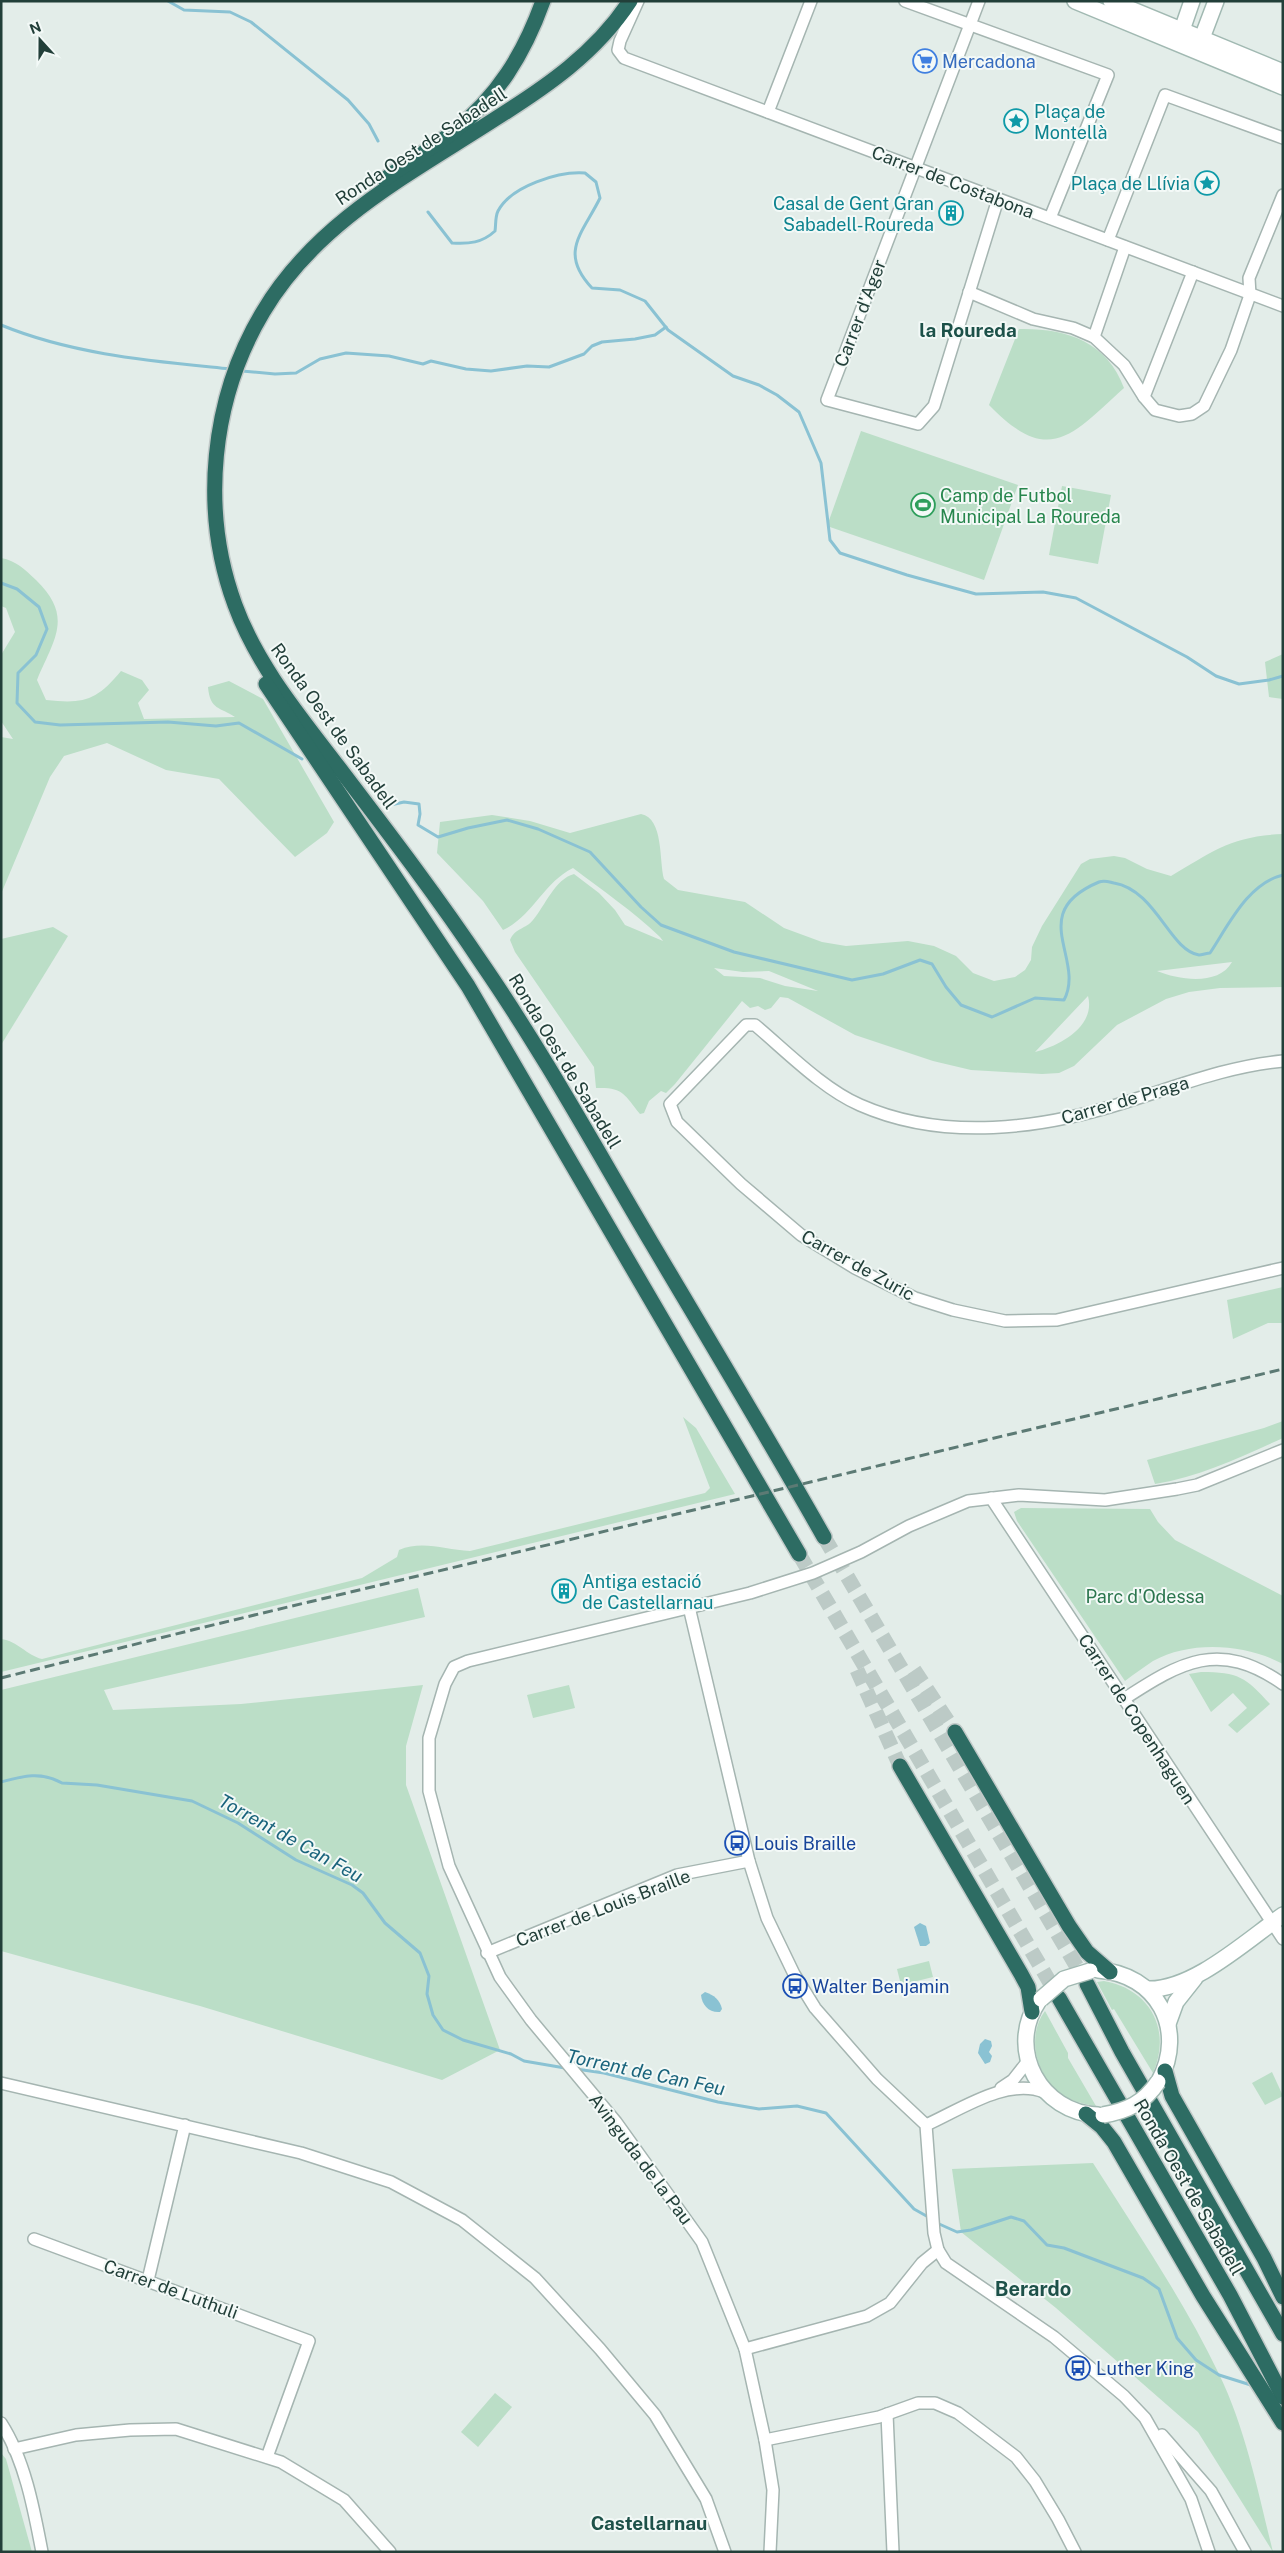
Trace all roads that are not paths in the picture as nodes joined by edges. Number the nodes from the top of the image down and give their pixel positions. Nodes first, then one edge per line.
1 (543, 1) edge
2 (630, 1) edge
3 (638, 1) edge
4 (811, 1) edge
5 (905, 1) edge
6 (979, 1) edge
7 (1075, 1) edge
8 (1111, 1) edge
9 (1192, 1) edge
10 (1216, 1) edge
11 (970, 25) junction
12 (1182, 30) junction
13 (1202, 38) junction
14 (1283, 72) edge
15 (1283, 87) edge
16 (768, 112) junction
17 (1283, 138) edge
18 (915, 167) junction
19 (1283, 195) edge
20 (998, 199) junction
21 (1050, 218) junction
22 (1108, 240) junction
23 (1125, 247) junction
24 (1193, 272) junction
25 (970, 292) junction
26 (1250, 295) junction
27 (1283, 306) edge
28 (1094, 337) junction
29 (236, 362) junction
30 (1144, 397) junction
31 (222, 408) junction
32 (1283, 1061) edge
33 (677, 1122) joint
34 (1283, 1268) edge
35 (1283, 1450) edge
36 (992, 1498) junction
37 (824, 1537) tunnel mouth
38 (799, 1554) tunnel mouth
39 (689, 1607) junction
40 (1283, 1684) edge
41 (1124, 1699) junction
42 (955, 1732) tunnel mouth
43 (900, 1766) tunnel mouth
44 (749, 1861) junction
45 (1277, 1919) edge
46 (1283, 1939) edge
47 (487, 1953) junction
48 (1110, 1972) junction
49 (1089, 1977) junction
50 (1196, 1977) junction
51 (1147, 1989) junction
52 (1058, 1998) tunnel mouth
53 (1032, 2012) junction
54 (1168, 2024) junction
55 (1028, 2061) junction
56 (1161, 2077) junction
57 (1, 2083) edge
58 (1044, 2092) junction
59 (987, 2097) junction
60 (1086, 2114) junction
61 (184, 2125) junction
62 (926, 2125) junction
63 (34, 2239) dead end
64 (938, 2250) junction
65 (148, 2280) junction
66 (1283, 2297) edge
67 (1283, 2334) edge
68 (745, 2349) junction
69 (1283, 2397) edge
70 (887, 2414) junction
71 (1145, 2418) junction
72 (1, 2423) edge
73 (1283, 2423) edge
74 (765, 2440) junction
75 (14, 2449) junction
76 (267, 2457) junction
77 (42, 2552) edge
78 (390, 2552) edge
79 (726, 2552) edge
80 (770, 2552) edge
81 (893, 2552) edge
82 (1075, 2552) edge
83 (1209, 2552) edge
84 (1245, 2552) edge

1 - 29 highway, Ronda Oest de Sabadell
2 - 29 highway, Ronda Oest de Sabadell
3 - 16 street, Carrer de Costabona
4 - 16 street
5 - 11 street
6 - 11 street, Carrer d'Ager
7 - 15 main road
8 - 12 main road
9 - 12 main road
10 - 13 main road
11 - 18 street, Carrer d'Ager
11 - 21 street
12 - 13 main road
13 - 14 main road
16 - 18 street, Carrer de Costabona
17 - 22 street
18 - 20 street, Carrer de Costabona
18 - 25 street, Carrer d'Ager
19 - 26 street
20 - 21 street, Carrer de Costabona
20 - 25 street
21 - 22 street, Carrer de Costabona
22 - 23 street, Carrer de Costabona
23 - 24 street, Carrer de Costabona
23 - 28 street
24 - 26 street, Carrer de Costabona
24 - 30 street
25 - 28 street
26 - 27 street, Carrer de Costabona
26 - 30 street
28 - 30 street
29 - 31 highway, Ronda Oest de Sabadell
31 - 37 highway, Ronda Oest de Sabadell
31 - 38 highway, Ronda Oest de Sabadell
32 - 33 street, Carrer de Praga
33 - 34 street, Carrer de Zuric
35 - 36 street
36 - 39 street
36 - 41 street, Carrer de Copenhaguen
39 - 44 street
39 - 47 street, Avinguda de la Pau
40 - 41 street
41 - 45 street, Carrer de Copenhaguen
42 - 48 highway
43 - 53 highway
44 - 47 street, Carrer de Louis Braille
44 - 62 street
45 - 46 street, Carrer de Copenhaguen
45 - 50 main road
47 - 68 street, Avinguda de la Pau
48 - 49 main road
48 - 51 main road
49 - 53 main road, bridge
49 - 67 highway, Ronda Oest de Sabadell
50 - 51 main road
50 - 54 main road
51 - 54 main road
52 - 69 highway, Ronda Oest de Sabadell
53 - 55 main road
54 - 56 main road
55 - 58 main road
55 - 59 street
56 - 60 main road, bridge
56 - 66 highway
57 - 61 street
58 - 59 street
58 - 60 main road
59 - 62 street
60 - 73 highway
61 - 65 street
61 - 79 street
62 - 64 street
63 - 65 street, Carrer de Luthuli
64 - 68 street
64 - 71 street
65 - 76 street, Carrer de Luthuli
68 - 74 street, Avinguda de la Pau
70 - 74 street
70 - 81 street
70 - 82 street
71 - 83 street
71 - 84 street
72 - 75 street
74 - 80 street, Avinguda de la Pau
75 - 76 street
75 - 77 street
76 - 78 street

